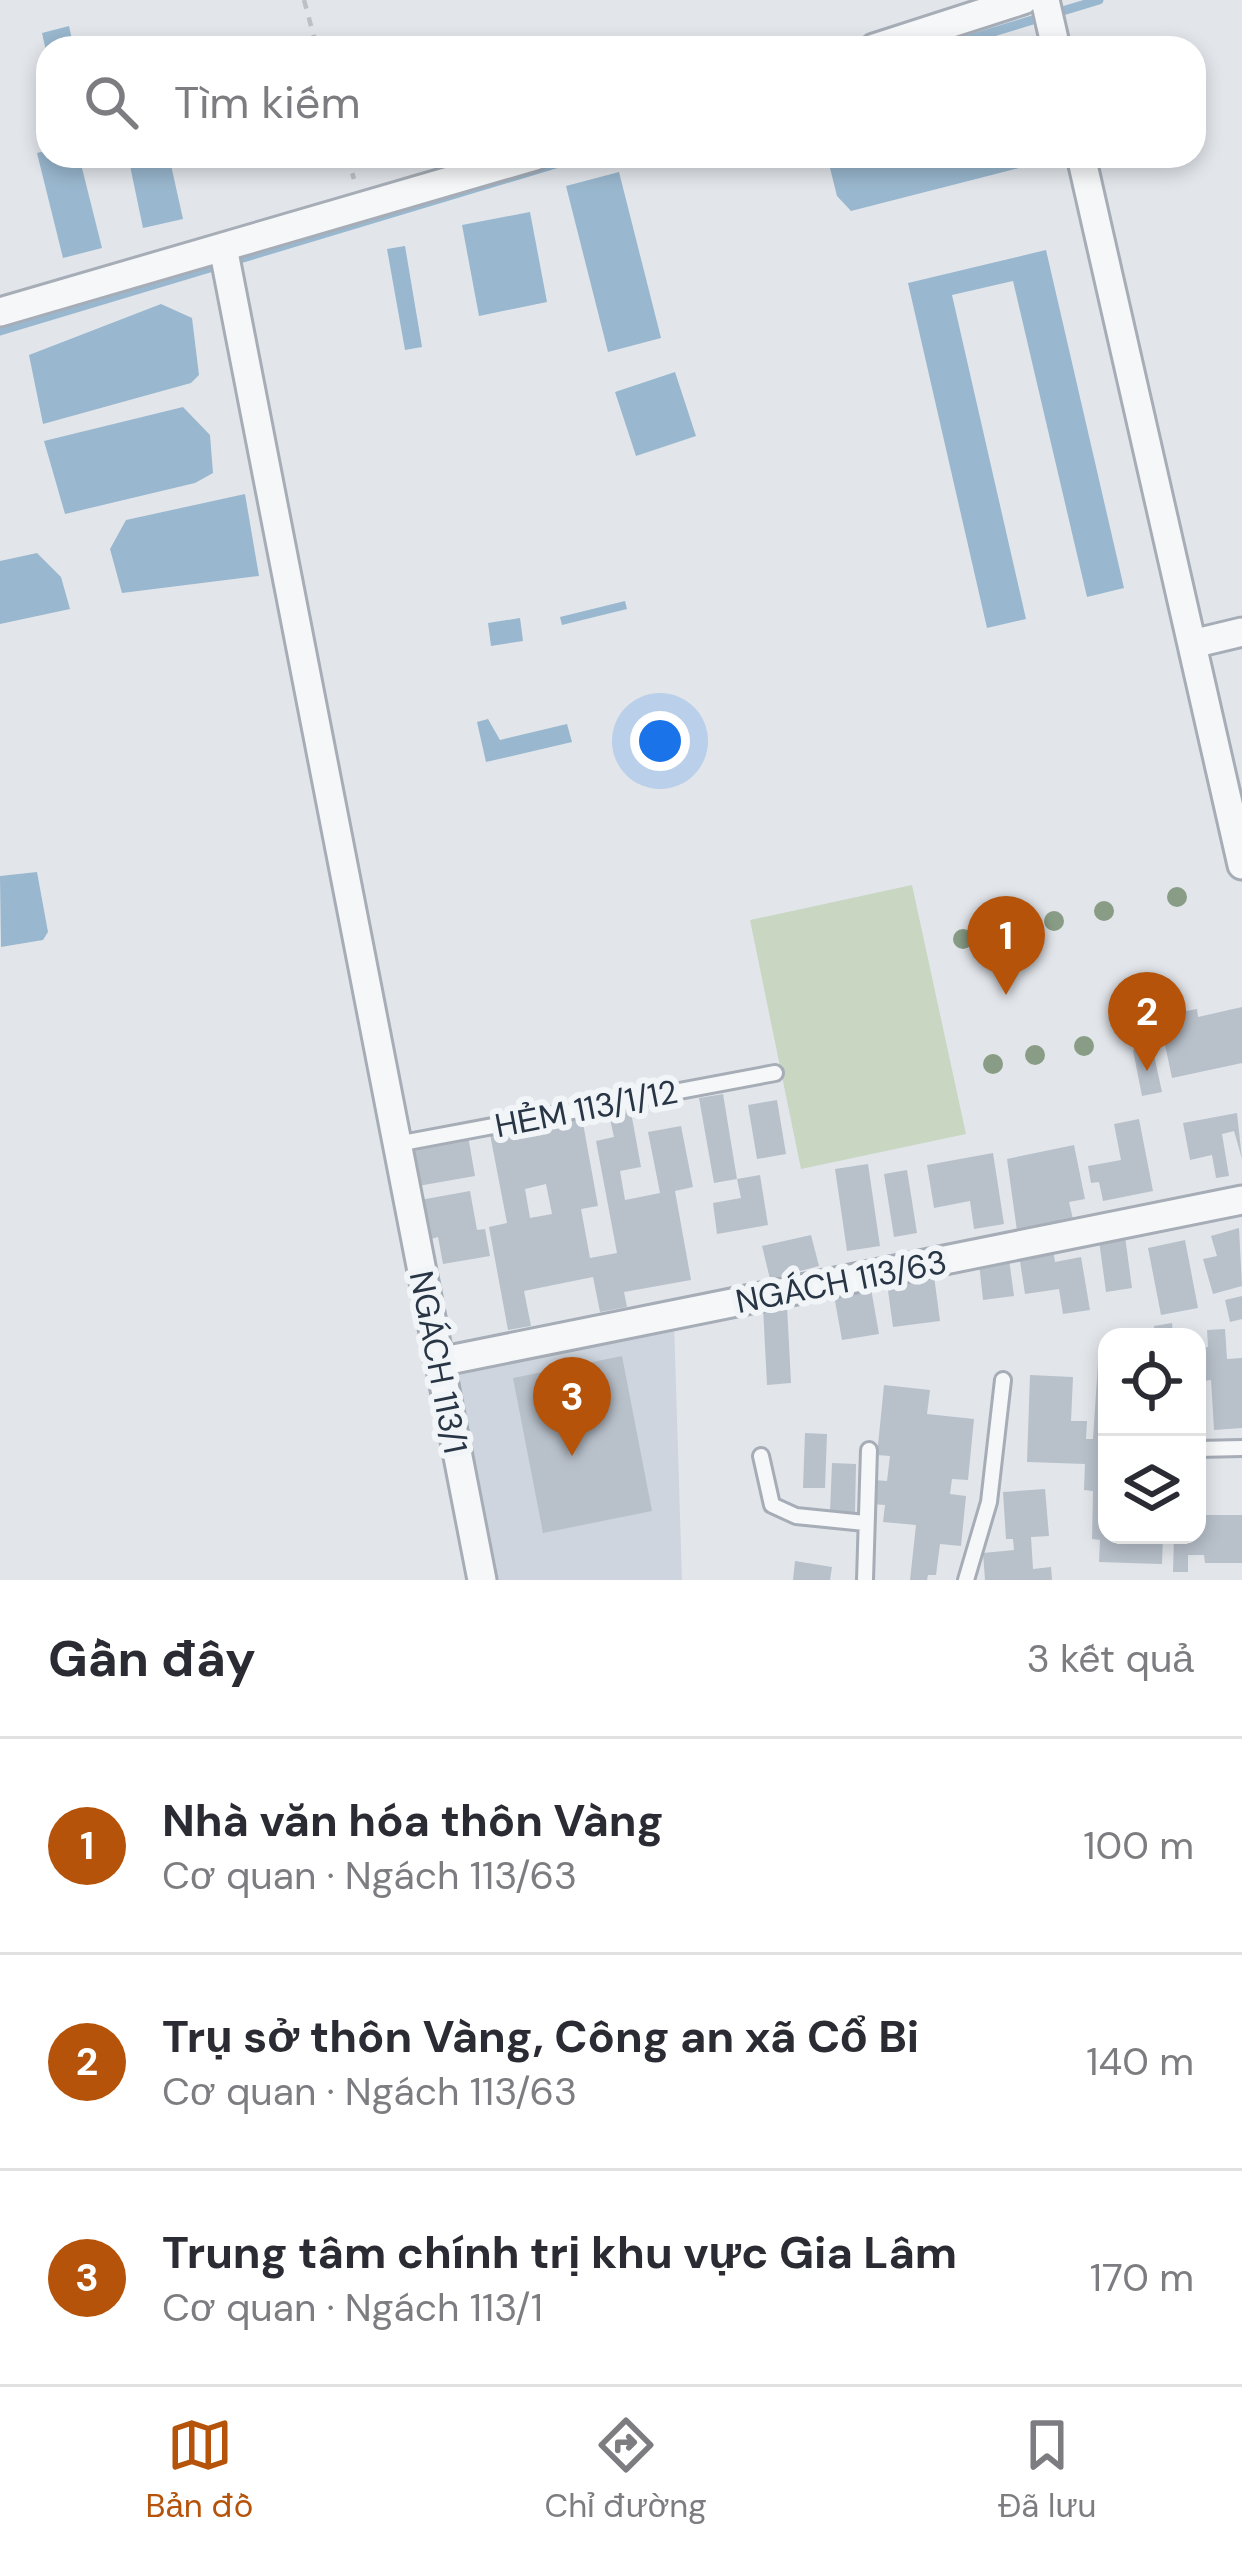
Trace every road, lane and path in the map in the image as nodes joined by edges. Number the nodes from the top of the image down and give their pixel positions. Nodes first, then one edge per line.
1 (304, 0) edge
2 (1022, 0) edge
3 (1045, 0) edge
4 (314, 36) edge
5 (911, 36) edge
6 (1053, 36) edge
7 (494, 168) edge
8 (1084, 168) edge
9 (223, 247) junction
10 (0, 312) edge
11 (1242, 632) edge
12 (1192, 644) junction
13 (1240, 847) edge
14 (775, 1072) dead end
15 (397, 1144) junction
16 (1242, 1200) edge
17 (440, 1362) junction
18 (1003, 1380) dead end
19 (1242, 1448) edge
20 (1206, 1449) edge
21 (869, 1450) dead end
22 (760, 1456) dead end
23 (865, 1523) junction
24 (482, 1580) edge
25 (865, 1580) edge
26 (966, 1580) edge

1 - 4 path
2 - 5 street
3 - 6 street
7 - 9 street
8 - 12 street
9 - 10 street
9 - 15 street, NGÁCH 113/1
11 - 12 street
12 - 13 street
14 - 15 lane, HẺM 113/1/12
15 - 17 street, NGÁCH 113/1
16 - 17 street, NGÁCH 113/63
17 - 24 street, NGÁCH 113/1
18 - 26 lane
19 - 20 lane
21 - 23 lane
22 - 23 lane
23 - 25 lane

